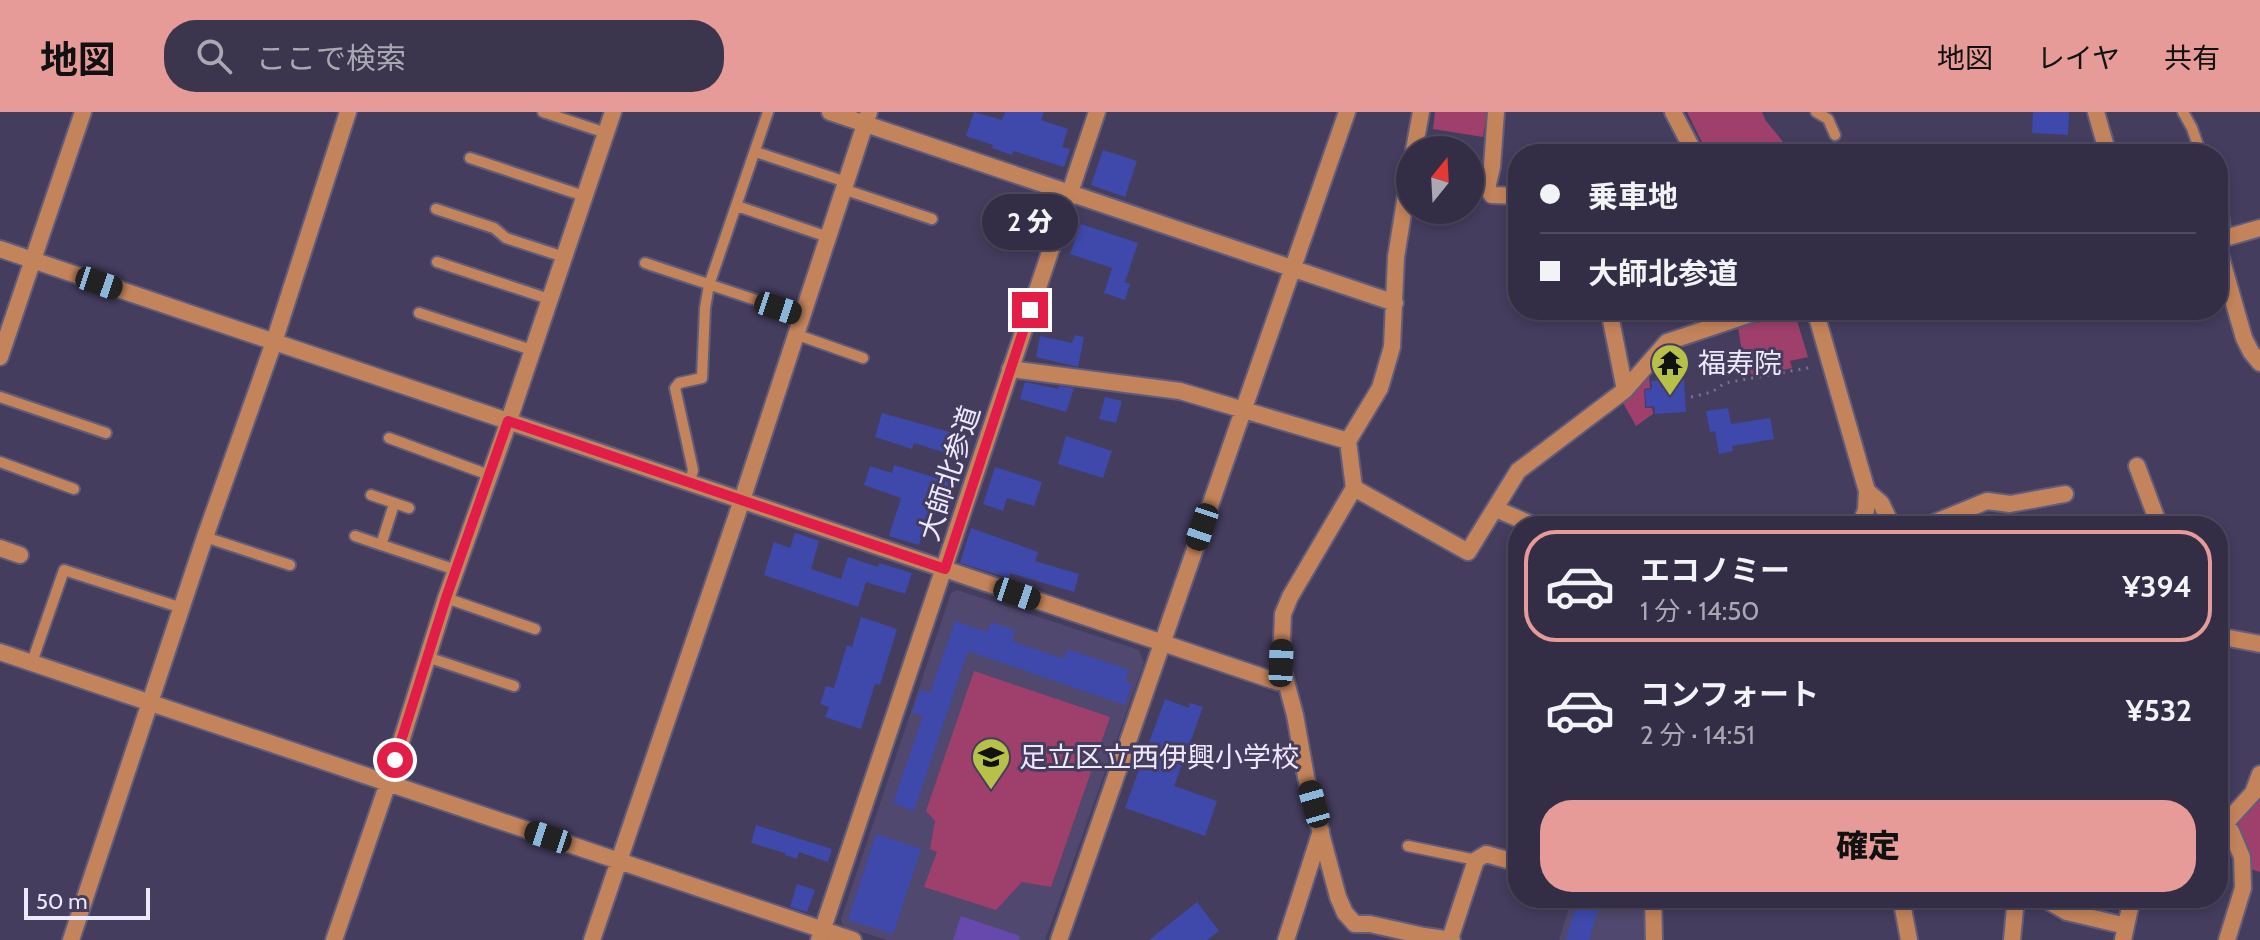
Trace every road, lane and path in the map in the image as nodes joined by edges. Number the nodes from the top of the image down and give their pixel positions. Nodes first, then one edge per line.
1 (83, 112) edge
2 (348, 112) edge
3 (543, 112) edge
4 (613, 112) edge
5 (768, 112) edge
6 (830, 112) edge
7 (1097, 112) edge
8 (1347, 112) edge
9 (1421, 112) edge
10 (1496, 112) edge
11 (1673, 112) edge
12 (1816, 112) edge
13 (2096, 112) edge
14 (2183, 112) edge
15 (867, 118) edge
16 (606, 133) junction
17 (1835, 135) dead end
18 (1417, 136) edge
19 (1690, 144) edge
20 (2105, 144) edge
21 (2198, 144) edge
22 (756, 152) junction
23 (470, 158) dead end
24 (844, 186) junction
25 (1070, 191) junction
26 (584, 196) junction
27 (1508, 196) edge
28 (737, 206) junction
29 (436, 209) dead end
30 (932, 219) dead end
31 (1401, 224) edge
32 (2260, 228) edge
33 (828, 237) junction
34 (2228, 239) edge
35 (0, 249) edge
36 (564, 257) junction
37 (34, 260) junction
38 (437, 262) dead end
39 (645, 263) dead end
40 (1292, 269) junction
41 (2228, 271) edge
42 (709, 285) junction
43 (549, 299) junction
44 (1395, 303) junction
45 (419, 313) dead end
46 (801, 315) junction
47 (1611, 320) edge
48 (1733, 320) edge
49 (1818, 320) edge
50 (795, 334) junction
51 (274, 342) junction
52 (532, 350) junction
53 (0, 357) edge
54 (863, 358) dead end
55 (2260, 363) edge
56 (1817, 367) dead end
57 (1010, 369) junction
58 (1625, 390) junction
59 (0, 397) edge
60 (1691, 397) dead end
61 (1242, 410) junction
62 (508, 421) junction
63 (106, 433) dead end
64 (389, 438) dead end
65 (1348, 441) junction
66 (0, 462) edge
67 (2137, 466) dead end
68 (489, 475) junction
69 (690, 482) junction
70 (1354, 488) junction
71 (74, 489) dead end
72 (1867, 491) junction
73 (2065, 494) dead end
74 (371, 495) dead end
75 (742, 500) junction
76 (394, 504) junction
77 (409, 508) dead end
78 (1496, 509) junction
79 (1512, 516) edge
80 (1864, 516) edge
81 (1887, 516) edge
82 (1950, 516) edge
83 (2156, 516) edge
84 (355, 536) dead end
85 (205, 537) junction
86 (381, 545) junction
87 (0, 548) edge
88 (20, 555) dead end
89 (290, 565) dead end
90 (945, 569) junction
91 (456, 570) junction
92 (446, 598) junction
93 (182, 608) junction
94 (535, 629) dead end
95 (2228, 638) edge
96 (1162, 644) junction
97 (2260, 644) edge
98 (0, 652) edge
99 (427, 657) junction
100 (32, 662) junction
101 (1282, 683) junction
102 (514, 686) dead end
103 (150, 703) junction
104 (2260, 774) edge
105 (388, 783) junction
106 (2228, 820) edge
107 (1321, 830) junction
108 (2228, 830) edge
109 (1408, 846) dead end
110 (1476, 860) junction
111 (1508, 860) edge
112 (619, 861) junction
113 (1653, 908) edge
114 (1903, 908) edge
115 (2015, 908) edge
116 (2060, 908) edge
117 (2130, 908) edge
118 (1355, 932) edge
119 (2124, 933) edge
120 (821, 935) edge
121 (71, 940) edge
122 (334, 940) edge
123 (592, 940) edge
124 (853, 940) edge
125 (1059, 940) edge
126 (1286, 940) edge
127 (1451, 940) edge
128 (1654, 940) edge
129 (1909, 940) edge
130 (2012, 940) edge
131 (2227, 940) edge

1 - 37 street
2 - 51 street
3 - 16 lane
4 - 16 street
5 - 22 lane
6 - 15 street
7 - 25 street, 大師北参道
8 - 40 street
9 - 18 street
10 - 27 street
11 - 19 street
12 - 17 lane
13 - 20 street
14 - 21 lane
15 - 24 street
15 - 25 street
16 - 26 street
22 - 24 lane
22 - 28 lane
23 - 26 lane
24 - 30 lane
24 - 33 street
25 - 40 street
25 - 57 street, 大師北参道
26 - 36 street
28 - 33 lane
28 - 42 lane
29 - 36 lane
31 - 44 street
32 - 34 street
33 - 46 street
35 - 37 street
36 - 43 street
37 - 51 street
37 - 53 street
38 - 43 lane
39 - 42 lane
40 - 44 street
40 - 61 street
41 - 55 street
42 - 46 lane
42 - 69 lane
43 - 52 street
44 - 65 street
45 - 52 lane
46 - 50 street
47 - 58 street
48 - 58 street
49 - 72 street
50 - 54 lane
50 - 75 street
51 - 62 street
51 - 85 street
52 - 62 street
56 - 60 path
57 - 61 street
57 - 90 street, 大師北参道
58 - 78 street
59 - 63 lane
61 - 65 street
61 - 96 street
62 - 68 street
62 - 69 street
64 - 68 lane
65 - 70 street
66 - 71 lane
67 - 83 street
68 - 91 street
69 - 75 street
70 - 78 street
70 - 101 street
72 - 80 street
72 - 81 street
73 - 82 street
74 - 76 lane
75 - 90 street
75 - 112 street
76 - 77 lane
76 - 86 lane
78 - 79 street
84 - 86 lane
85 - 89 lane
85 - 93 street
86 - 91 lane
87 - 88 street
90 - 96 street
90 - 120 street, 大師北参道
91 - 92 street
92 - 94 lane
92 - 99 street
93 - 100 lane
93 - 103 street
95 - 97 street
96 - 101 street
96 - 125 street
98 - 100 street
99 - 102 lane
99 - 105 street
100 - 103 street
101 - 107 street
103 - 105 street
103 - 121 street
104 - 106 street
105 - 112 street
105 - 122 street
107 - 118 street
107 - 126 street
108 - 131 street
109 - 110 lane
110 - 111 street
110 - 127 street
112 - 120 street
112 - 123 street
113 - 128 street
114 - 129 street
115 - 130 street
116 - 119 street
117 - 119 street
118 - 127 street
120 - 124 street

